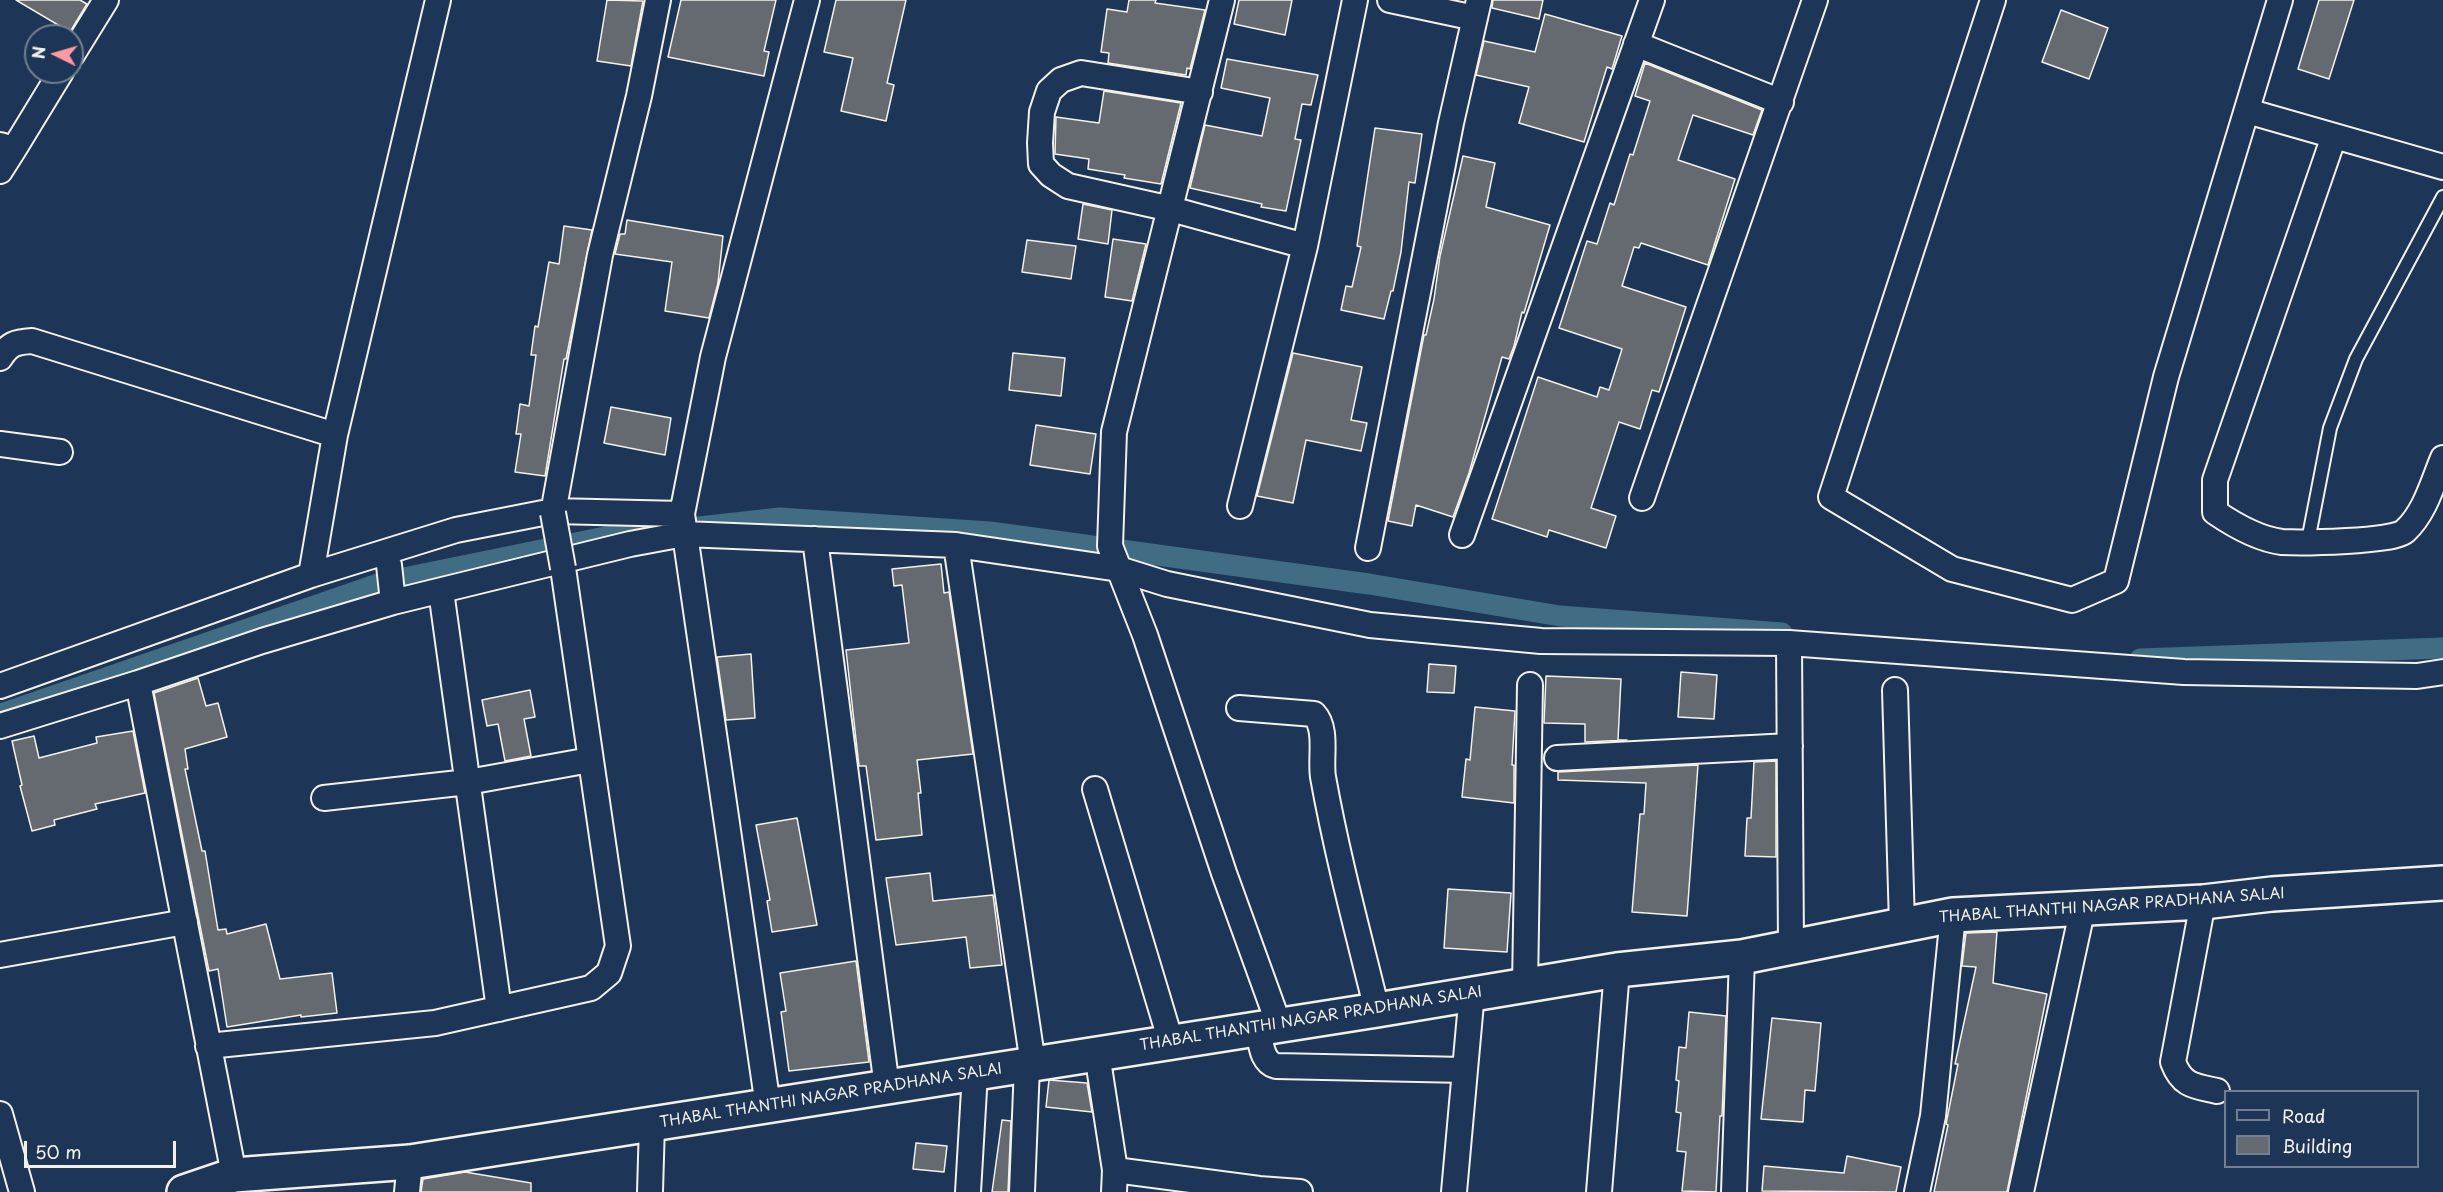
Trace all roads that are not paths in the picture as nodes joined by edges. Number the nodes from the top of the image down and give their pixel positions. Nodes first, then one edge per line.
1 (106, 0) edge
2 (438, 0) edge
3 (658, 0) edge
4 (807, 0) edge
5 (1222, 0) edge
6 (1355, 0) edge
7 (1390, 0) edge
8 (1652, 0) edge
9 (1815, 0) edge
10 (1993, 0) edge
11 (2280, 0) edge
12 (1477, 9) edge
13 (84, 36) edge
14 (1636, 44) junction
15 (52, 84) edge
16 (1200, 92) junction
17 (1781, 102) junction
18 (2247, 111) junction
19 (2334, 136) junction
20 (7, 147) edge
21 (2443, 167) edge
22 (0, 171) edge
23 (2443, 197) edge
24 (1171, 209) junction
25 (1305, 246) junction
26 (0, 358) edge
27 (335, 435) junction
28 (0, 444) edge
29 (60, 452) dead end
30 (2443, 458) edge
31 (1642, 498) dead end
32 (1240, 506) dead end
33 (553, 512) junction
34 (683, 524) junction
35 (1462, 536) dead end
36 (814, 539) junction
37 (2308, 541) junction
38 (956, 545) junction
39 (1368, 548) dead end
40 (1116, 561) junction
41 (389, 565) dead end
42 (311, 575) junction
43 (441, 591) junction
44 (392, 596) junction
45 (1789, 643) junction
46 (2443, 672) edge
47 (138, 683) junction
48 (1530, 685) dead end
49 (0, 686) edge
50 (1895, 690) dead end
51 (1239, 708) dead end
52 (0, 726) edge
53 (1790, 746) junction
54 (1557, 758) dead end
55 (590, 760) junction
56 (468, 782) junction
57 (1095, 789) dead end
58 (324, 798) dead end
59 (2443, 883) edge
60 (2203, 902) junction
61 (2083, 906) junction
62 (1953, 915) junction
63 (185, 922) junction
64 (1902, 924) junction
65 (1791, 946) junction
66 (0, 955) edge
67 (1742, 957) junction
68 (1617, 970) junction
69 (1525, 986) junction
70 (1472, 992) junction
71 (499, 1009) junction
72 (1377, 1010) junction
73 (1269, 1027) junction
74 (1171, 1042) junction
75 (208, 1046) junction
76 (1097, 1054) junction
77 (1030, 1064) junction
78 (1466, 1070) junction
79 (975, 1073) junction
80 (887, 1087) junction
81 (2217, 1091) dead end
82 (768, 1106) junction
83 (0, 1114) edge
84 (652, 1124) junction
85 (234, 1175) junction
86 (408, 1177) edge
87 (1114, 1181) edge
88 (1259, 1191) edge
89 (22, 1192) edge
90 (184, 1192) edge
91 (650, 1192) edge
92 (968, 1192) edge
93 (1022, 1192) edge
94 (1300, 1192) edge
95 (1454, 1192) edge
96 (1599, 1192) edge
97 (1734, 1192) edge
98 (1917, 1192) edge
99 (2021, 1192) edge

1 - 13 street
2 - 27 street
3 - 33 street
4 - 34 street
5 - 16 street
6 - 25 street
7 - 12 street
8 - 14 street
9 - 17 street
10 - 18 street
11 - 18 street
12 - 39 street
14 - 17 street
14 - 35 street
15 - 20 street
16 - 24 street
16 - 24 street
17 - 31 street
18 - 19 street
19 - 21 street
19 - 37 street
20 - 22 street
23 - 37 lane
24 - 25 street
24 - 40 street
25 - 32 street
26 - 27 street
27 - 42 street
28 - 29 street
30 - 37 street
33 - 34 street
33 - 42 street
33 - 55 street, bridge
34 - 36 street
34 - 43 street
34 - 82 street
36 - 38 street
36 - 80 street
38 - 40 street
38 - 77 street
40 - 45 street
40 - 73 street
41 - 44 street
42 - 49 street
43 - 44 street
43 - 56 street
44 - 47 street
45 - 46 street
45 - 53 street
47 - 52 street
47 - 63 street
48 - 69 street
50 - 64 street
51 - 72 street
53 - 54 street
53 - 65 street
55 - 56 street
55 - 71 street
56 - 58 street
56 - 71 street
57 - 74 street
59 - 60 main road, THABAL THANTHI NAGAR PRADHANA SALAI
60 - 61 main road, THABAL THANTHI NAGAR PRADHANA SALAI
60 - 81 street
61 - 62 main road, THABAL THANTHI NAGAR PRADHANA SALAI
61 - 99 street
62 - 64 main road, THABAL THANTHI NAGAR PRADHANA SALAI
62 - 98 street
63 - 66 street
63 - 75 street
64 - 65 main road, THABAL THANTHI NAGAR PRADHANA SALAI
65 - 67 main road, THABAL THANTHI NAGAR PRADHANA SALAI
67 - 68 main road, THABAL THANTHI NAGAR PRADHANA SALAI
67 - 97 street
68 - 69 main road, THABAL THANTHI NAGAR PRADHANA SALAI
68 - 96 street
69 - 70 main road, THABAL THANTHI NAGAR PRADHANA SALAI
70 - 72 main road, THABAL THANTHI NAGAR PRADHANA SALAI
70 - 78 street
71 - 75 street
72 - 73 main road, THABAL THANTHI NAGAR PRADHANA SALAI
73 - 74 main road, THABAL THANTHI NAGAR PRADHANA SALAI
73 - 78 street
74 - 76 main road, THABAL THANTHI NAGAR PRADHANA SALAI
75 - 85 street
76 - 77 main road, THABAL THANTHI NAGAR PRADHANA SALAI
76 - 87 street
77 - 79 main road, THABAL THANTHI NAGAR PRADHANA SALAI
77 - 93 street
78 - 95 street
79 - 80 main road, THABAL THANTHI NAGAR PRADHANA SALAI
79 - 92 street
80 - 82 main road, THABAL THANTHI NAGAR PRADHANA SALAI
82 - 84 main road, THABAL THANTHI NAGAR PRADHANA SALAI
83 - 89 street
84 - 86 main road, THABAL THANTHI NAGAR PRADHANA SALAI
84 - 91 street
85 - 86 main road, THABAL THANTHI NAGAR PRADHANA SALAI
85 - 90 main road, THABAL THANTHI NAGAR PRADHANA SALAI
87 - 88 street
88 - 94 street

